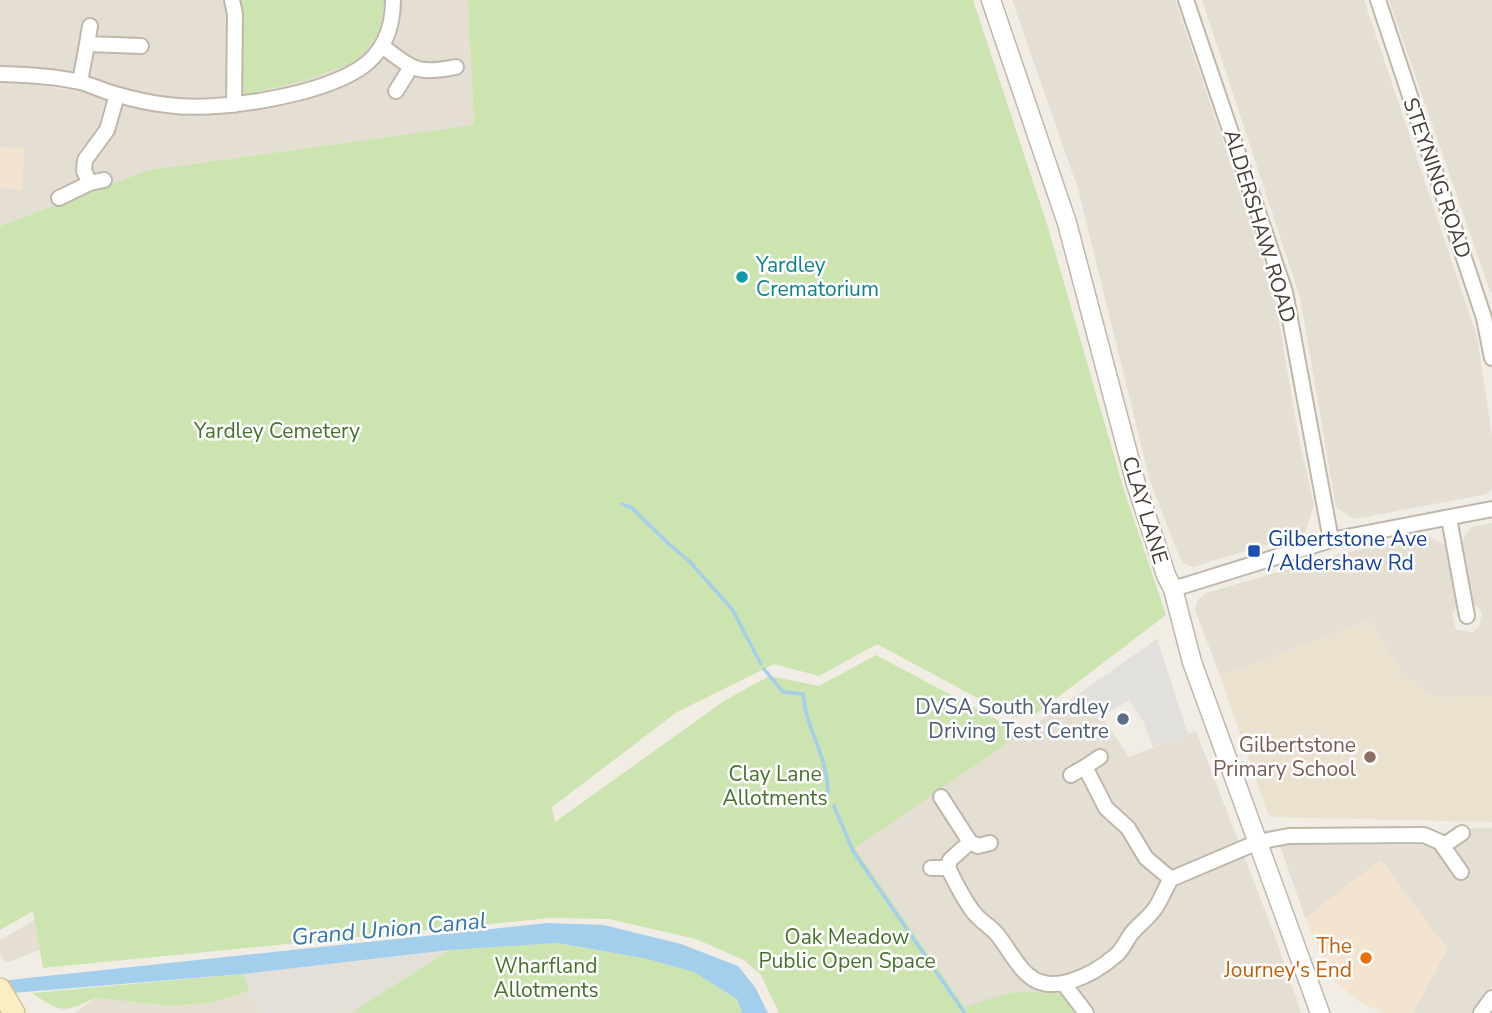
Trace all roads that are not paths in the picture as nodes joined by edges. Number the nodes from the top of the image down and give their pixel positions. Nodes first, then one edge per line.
1 (232, 0) edge
2 (393, 0) edge
3 (991, 0) edge
4 (1186, 0) edge
5 (1378, 0) edge
6 (90, 26) dead end
7 (87, 44) junction
8 (141, 46) dead end
9 (382, 46) junction
10 (411, 67) junction
11 (456, 67) dead end
12 (0, 74) edge
13 (80, 82) junction
14 (396, 91) dead end
15 (117, 95) junction
16 (234, 105) junction
17 (59, 198) dead end
18 (1488, 317) edge
19 (1492, 358) edge
20 (1492, 509) edge
21 (1449, 518) junction
22 (1331, 540) junction
23 (1173, 589) junction
24 (1467, 616) dead end
25 (1100, 757) dead end
26 (1085, 767) junction
27 (1071, 775) dead end
28 (941, 797) dead end
29 (1462, 833) dead end
30 (970, 842) junction
31 (1258, 842) junction
32 (990, 843) dead end
33 (1443, 846) junction
34 (948, 867) junction
35 (931, 868) dead end
36 (1461, 872) dead end
37 (1171, 879) junction
38 (1063, 984) junction
39 (1492, 998) edge
40 (1086, 1013) edge
41 (1320, 1013) edge
42 (1481, 1013) edge

1 - 16 street
2 - 9 street
3 - 23 street, CLAY LANE
4 - 22 street, ALDERSHAW ROAD
5 - 18 street, STEYNING ROAD
6 - 7 street
7 - 8 street
7 - 13 street
9 - 10 street
9 - 16 street
10 - 11 street
10 - 14 street
12 - 13 street
13 - 15 street
15 - 16 street
15 - 17 street
18 - 19 street, STEYNING ROAD
20 - 21 street
21 - 22 street
21 - 24 street
22 - 23 street
23 - 31 street, CLAY LANE
25 - 26 street
26 - 27 street
26 - 37 street
28 - 30 street
29 - 33 street
30 - 32 street
30 - 34 street
31 - 33 street
31 - 37 street
31 - 41 street, CLAY LANE
33 - 36 street
34 - 35 street
34 - 38 street
37 - 38 street
38 - 40 street
39 - 42 street

